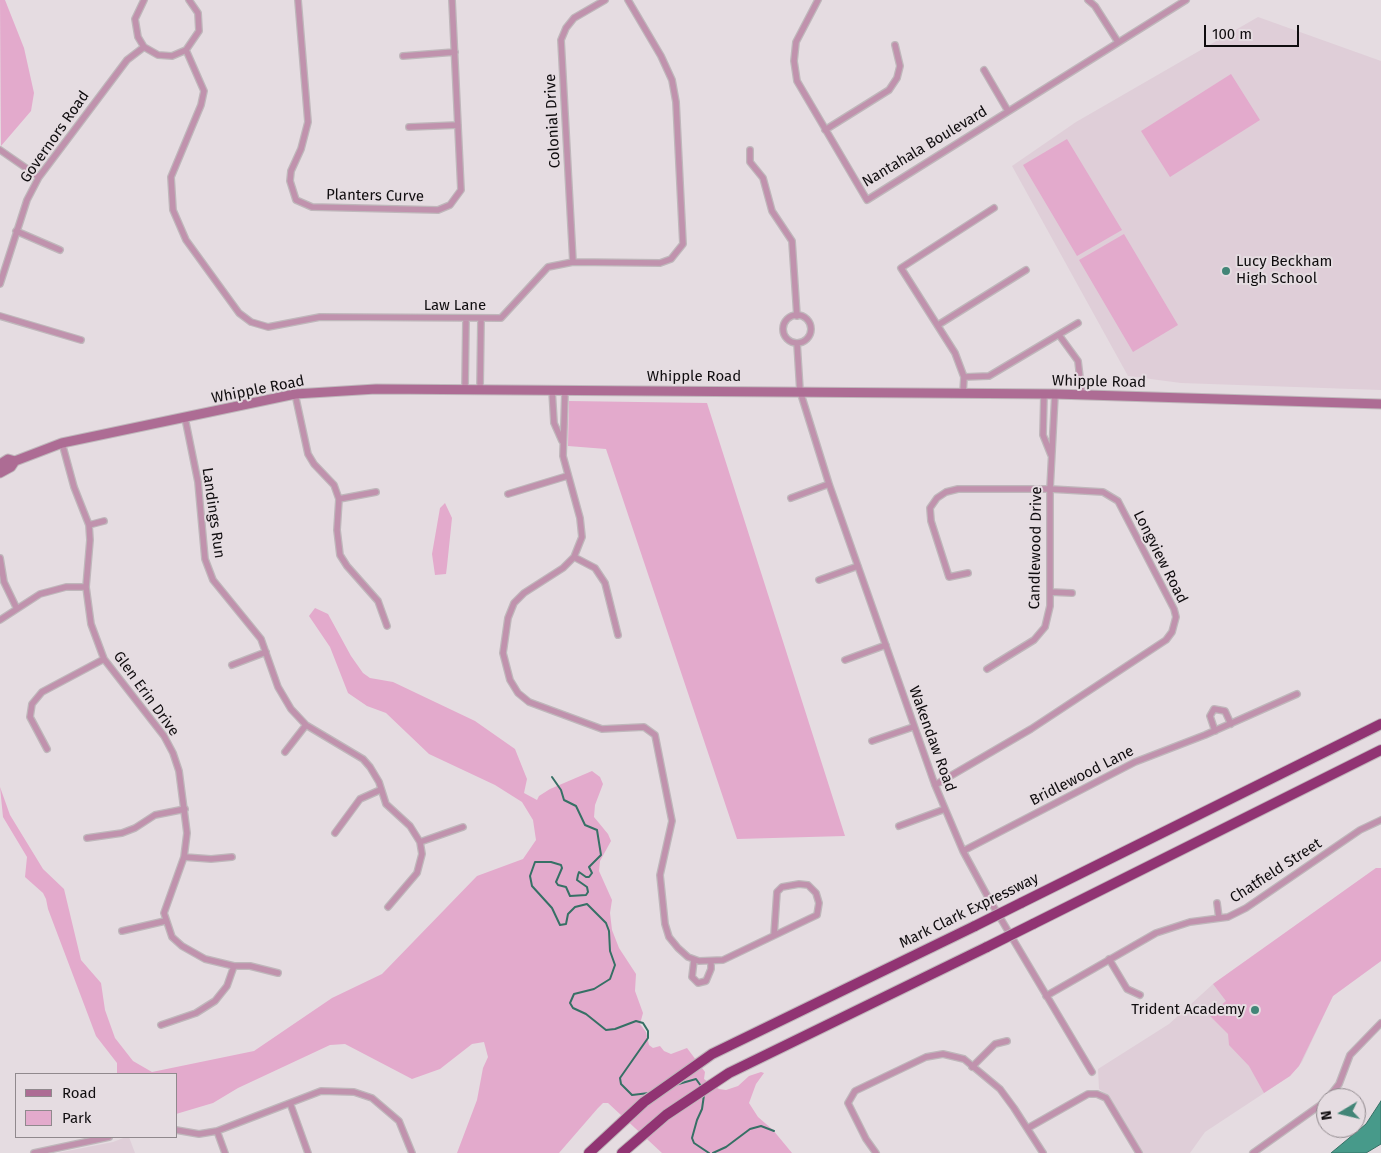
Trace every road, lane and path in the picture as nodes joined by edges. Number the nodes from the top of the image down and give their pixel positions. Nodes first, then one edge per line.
1 (144, 0) edge
2 (298, 0) edge
3 (452, 0) edge
4 (606, 0) edge
5 (628, 0) edge
6 (818, 0) edge
7 (1088, 0) edge
8 (1186, 0) edge
9 (193, 1) edge
10 (1118, 42) junction
11 (895, 45) dead end
12 (144, 47) junction
13 (186, 50) junction
14 (456, 52) junction
15 (403, 56) dead end
16 (984, 70) dead end
17 (1008, 111) junction
18 (458, 125) junction
19 (410, 127) dead end
20 (825, 130) junction
21 (0, 150) edge
22 (750, 150) dead end
23 (38, 177) junction
24 (994, 208) dead end
25 (16, 231) junction
26 (60, 250) dead end
27 (573, 262) junction
28 (1026, 270) dead end
29 (0, 284) edge
30 (0, 316) edge
31 (797, 316) junction
32 (466, 319) junction
33 (481, 319) junction
34 (1078, 323) dead end
35 (938, 325) junction
36 (1059, 335) junction
37 (81, 340) dead end
38 (798, 343) junction
39 (964, 378) junction
40 (465, 389) junction
41 (480, 389) junction
42 (552, 390) junction
43 (800, 391) junction
44 (565, 392) junction
45 (963, 393) junction
46 (295, 394) junction
47 (1044, 394) junction
48 (1055, 394) junction
49 (1082, 395) junction
50 (1381, 404) edge
51 (185, 418) junction
52 (62, 443) junction
53 (562, 443) junction
54 (1052, 457) junction
55 (15, 461) junction
56 (0, 464) edge
57 (0, 472) edge
58 (567, 476) junction
59 (829, 484) junction
60 (1050, 489) junction
61 (376, 492) dead end
62 (508, 494) dead end
63 (791, 498) dead end
64 (339, 499) junction
65 (104, 522) dead end
66 (89, 525) junction
67 (574, 557) junction
68 (0, 558) edge
69 (858, 566) junction
70 (968, 573) dead end
71 (819, 580) dead end
72 (86, 587) junction
73 (1051, 592) junction
74 (1072, 593) dead end
75 (17, 609) junction
76 (0, 620) edge
77 (388, 626) dead end
78 (618, 635) dead end
79 (886, 646) junction
80 (266, 652) junction
81 (104, 659) junction
82 (845, 660) dead end
83 (232, 665) dead end
84 (987, 669) dead end
85 (1297, 694) dead end
86 (1231, 724) junction
87 (1381, 724) edge
88 (306, 725) junction
89 (913, 727) junction
90 (1215, 731) junction
91 (872, 742) dead end
92 (47, 750) dead end
93 (1381, 750) edge
94 (285, 752) dead end
95 (935, 785) junction
96 (380, 790) junction
97 (185, 809) junction
98 (945, 809) junction
99 (1381, 820) edge
100 (899, 826) dead end
101 (463, 827) dead end
102 (336, 833) dead end
103 (87, 838) dead end
104 (420, 842) junction
105 (963, 851) junction
106 (184, 857) junction
107 (232, 857) dead end
108 (1217, 903) dead end
109 (388, 907) dead end
110 (1219, 918) junction
111 (166, 921) junction
112 (122, 931) dead end
113 (774, 935) junction
114 (1109, 959) junction
115 (694, 960) junction
116 (711, 962) junction
117 (234, 966) junction
118 (278, 973) dead end
119 (1140, 995) dead end
120 (1046, 996) junction
121 (1381, 1023) edge
122 (161, 1025) dead end
123 (1008, 1041) dead end
124 (972, 1066) junction
125 (1092, 1072) dead end
126 (1336, 1088) edge
127 (290, 1103) junction
128 (1316, 1108) edge
129 (1028, 1128) junction
130 (178, 1130) edge
131 (217, 1131) junction
132 (104, 1138) edge
133 (625, 1150) edge
134 (34, 1153) edge
135 (225, 1153) edge
136 (308, 1153) edge
137 (412, 1153) edge
138 (589, 1153) edge
139 (876, 1153) edge
140 (1043, 1153) edge
141 (1139, 1153) edge
142 (1253, 1153) edge

1 - 12 street
2 - 18 street, Planters Curve
3 - 14 street, Planters Curve
4 - 27 street, Colonial Drive
5 - 27 street, Law Lane
6 - 20 street, Nantahala Boulevard
7 - 10 street
8 - 10 street, Nantahala Boulevard
9 - 13 street
10 - 17 street, Nantahala Boulevard
11 - 20 street
12 - 13 street
12 - 23 street, Governors Road
13 - 32 street, Law Lane
14 - 15 street
14 - 18 street, Planters Curve
16 - 17 street
17 - 20 street, Nantahala Boulevard
18 - 19 street
21 - 23 street
22 - 31 street
23 - 25 street, Governors Road
24 - 35 street
25 - 26 street
25 - 29 street, Governors Road
27 - 33 street, Law Lane
28 - 35 street
30 - 37 street
31 - 38 street
31 - 38 street
32 - 33 street, Law Lane
32 - 40 street
33 - 41 street
34 - 36 street
35 - 39 street
36 - 39 street
36 - 49 street
38 - 43 street, Wakendaw Road
39 - 45 street
40 - 41 main road, Whipple Road
40 - 46 main road, Whipple Road
41 - 42 main road, Whipple Road
42 - 44 main road, Whipple Road
42 - 53 street
43 - 44 main road, Whipple Road
43 - 45 main road, Whipple Road
43 - 59 street, Wakendaw Road
44 - 53 street
45 - 47 main road, Whipple Road
46 - 51 main road, Whipple Road
46 - 64 street
47 - 48 main road, Whipple Road
47 - 54 street, Candlewood Drive
48 - 49 main road, Whipple Road
48 - 54 street, Candlewood Drive
49 - 50 main road, Whipple Road
51 - 52 main road, Whipple Road
51 - 80 street, Landings Run
52 - 55 main road, Whipple Road
52 - 66 street, Glen Erin Drive
53 - 58 street
54 - 60 street, Candlewood Drive
55 - 56 main road, Whipple Road
55 - 57 main road, Whipple Road
58 - 62 street
58 - 67 street
59 - 63 street
59 - 69 street, Wakendaw Road
60 - 70 street, Longview Road
60 - 73 street, Candlewood Drive
60 - 95 street, Longview Road
61 - 64 street
64 - 77 street
65 - 66 street
66 - 72 street, Glen Erin Drive
67 - 78 street
67 - 115 street
68 - 75 street
69 - 71 street
69 - 79 street, Wakendaw Road
72 - 75 street
72 - 81 street, Glen Erin Drive
73 - 74 street
73 - 84 street, Candlewood Drive
75 - 76 street
79 - 82 street
79 - 89 street, Wakendaw Road
80 - 83 street
80 - 88 street, Landings Run
81 - 92 street
81 - 97 street, Glen Erin Drive
85 - 86 street, Bridlewood Lane
86 - 90 street, Bridlewood Lane
86 - 90 street
87 - 138 highway, Mark Clark Expressway, bridge
88 - 94 street
88 - 96 street, Landings Run
89 - 91 street
89 - 95 street, Wakendaw Road
90 - 105 street, Bridlewood Lane
93 - 133 highway, bridge
95 - 98 street, Wakendaw Road
96 - 102 street
96 - 104 street, Landings Run
97 - 103 street
97 - 106 street, Glen Erin Drive
98 - 100 street
98 - 105 street, Wakendaw Road
99 - 110 street, Chatfield Street
101 - 104 street
104 - 109 street
105 - 120 street, Wakendaw Road
106 - 107 street
106 - 111 street, Glen Erin Drive
108 - 110 street
110 - 114 street, Chatfield Street
111 - 112 street
111 - 117 street
113 - 113 street
113 - 116 street
114 - 119 street
114 - 120 street, Chatfield Street
115 - 116 street
115 - 116 street
117 - 118 street
117 - 122 street
120 - 125 street, Wakendaw Road
121 - 126 street
123 - 124 street
124 - 129 street
124 - 139 street
127 - 131 street
127 - 136 street
127 - 137 street
128 - 142 street
129 - 140 street
129 - 141 street
130 - 131 street
131 - 135 street
132 - 134 street

